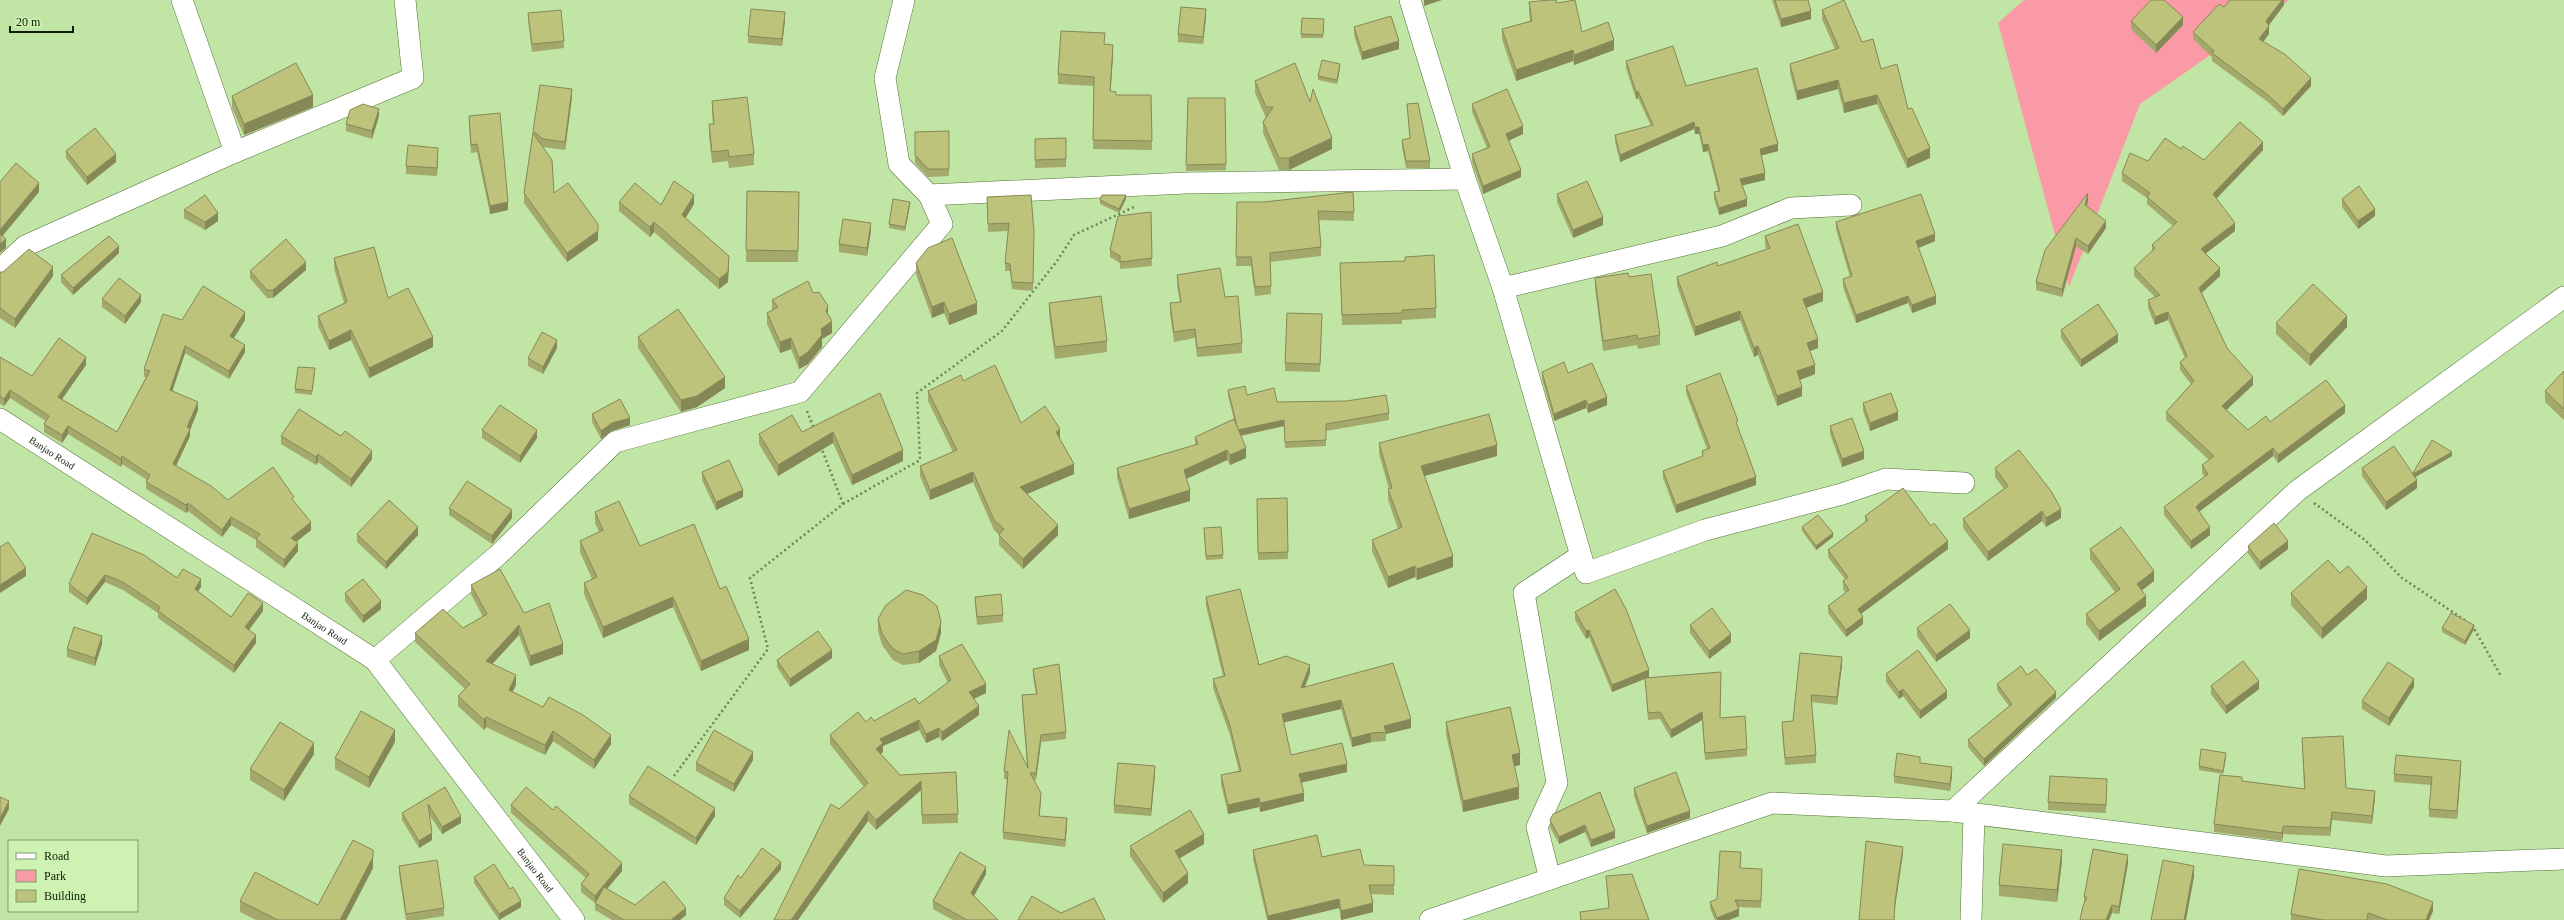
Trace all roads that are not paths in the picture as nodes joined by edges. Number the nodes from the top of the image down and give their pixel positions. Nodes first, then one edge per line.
1 (182, 0) edge
2 (405, 0) edge
3 (904, 0) edge
4 (1410, 0) edge
5 (235, 152) junction
6 (1465, 179) junction
7 (929, 195) junction
8 (1852, 205) dead end
9 (0, 270) edge
10 (1503, 288) junction
11 (2564, 297) edge
12 (0, 419) edge
13 (1964, 482) dead end
14 (1580, 556) junction
15 (375, 660) junction
16 (1953, 811) junction
17 (1974, 814) junction
18 (2564, 859) edge
19 (1550, 879) junction
20 (574, 920) edge
21 (1430, 920) edge
22 (1971, 920) edge

1 - 5 street
2 - 5 street
3 - 7 street
4 - 6 street
5 - 9 street
6 - 7 street
6 - 10 street
7 - 15 street
8 - 10 street
10 - 14 street
11 - 16 street
12 - 15 street, Banjao Road
13 - 14 street
14 - 19 street
15 - 20 street, Banjao Road
16 - 17 street
16 - 19 street
17 - 18 street
17 - 22 street
19 - 21 street

